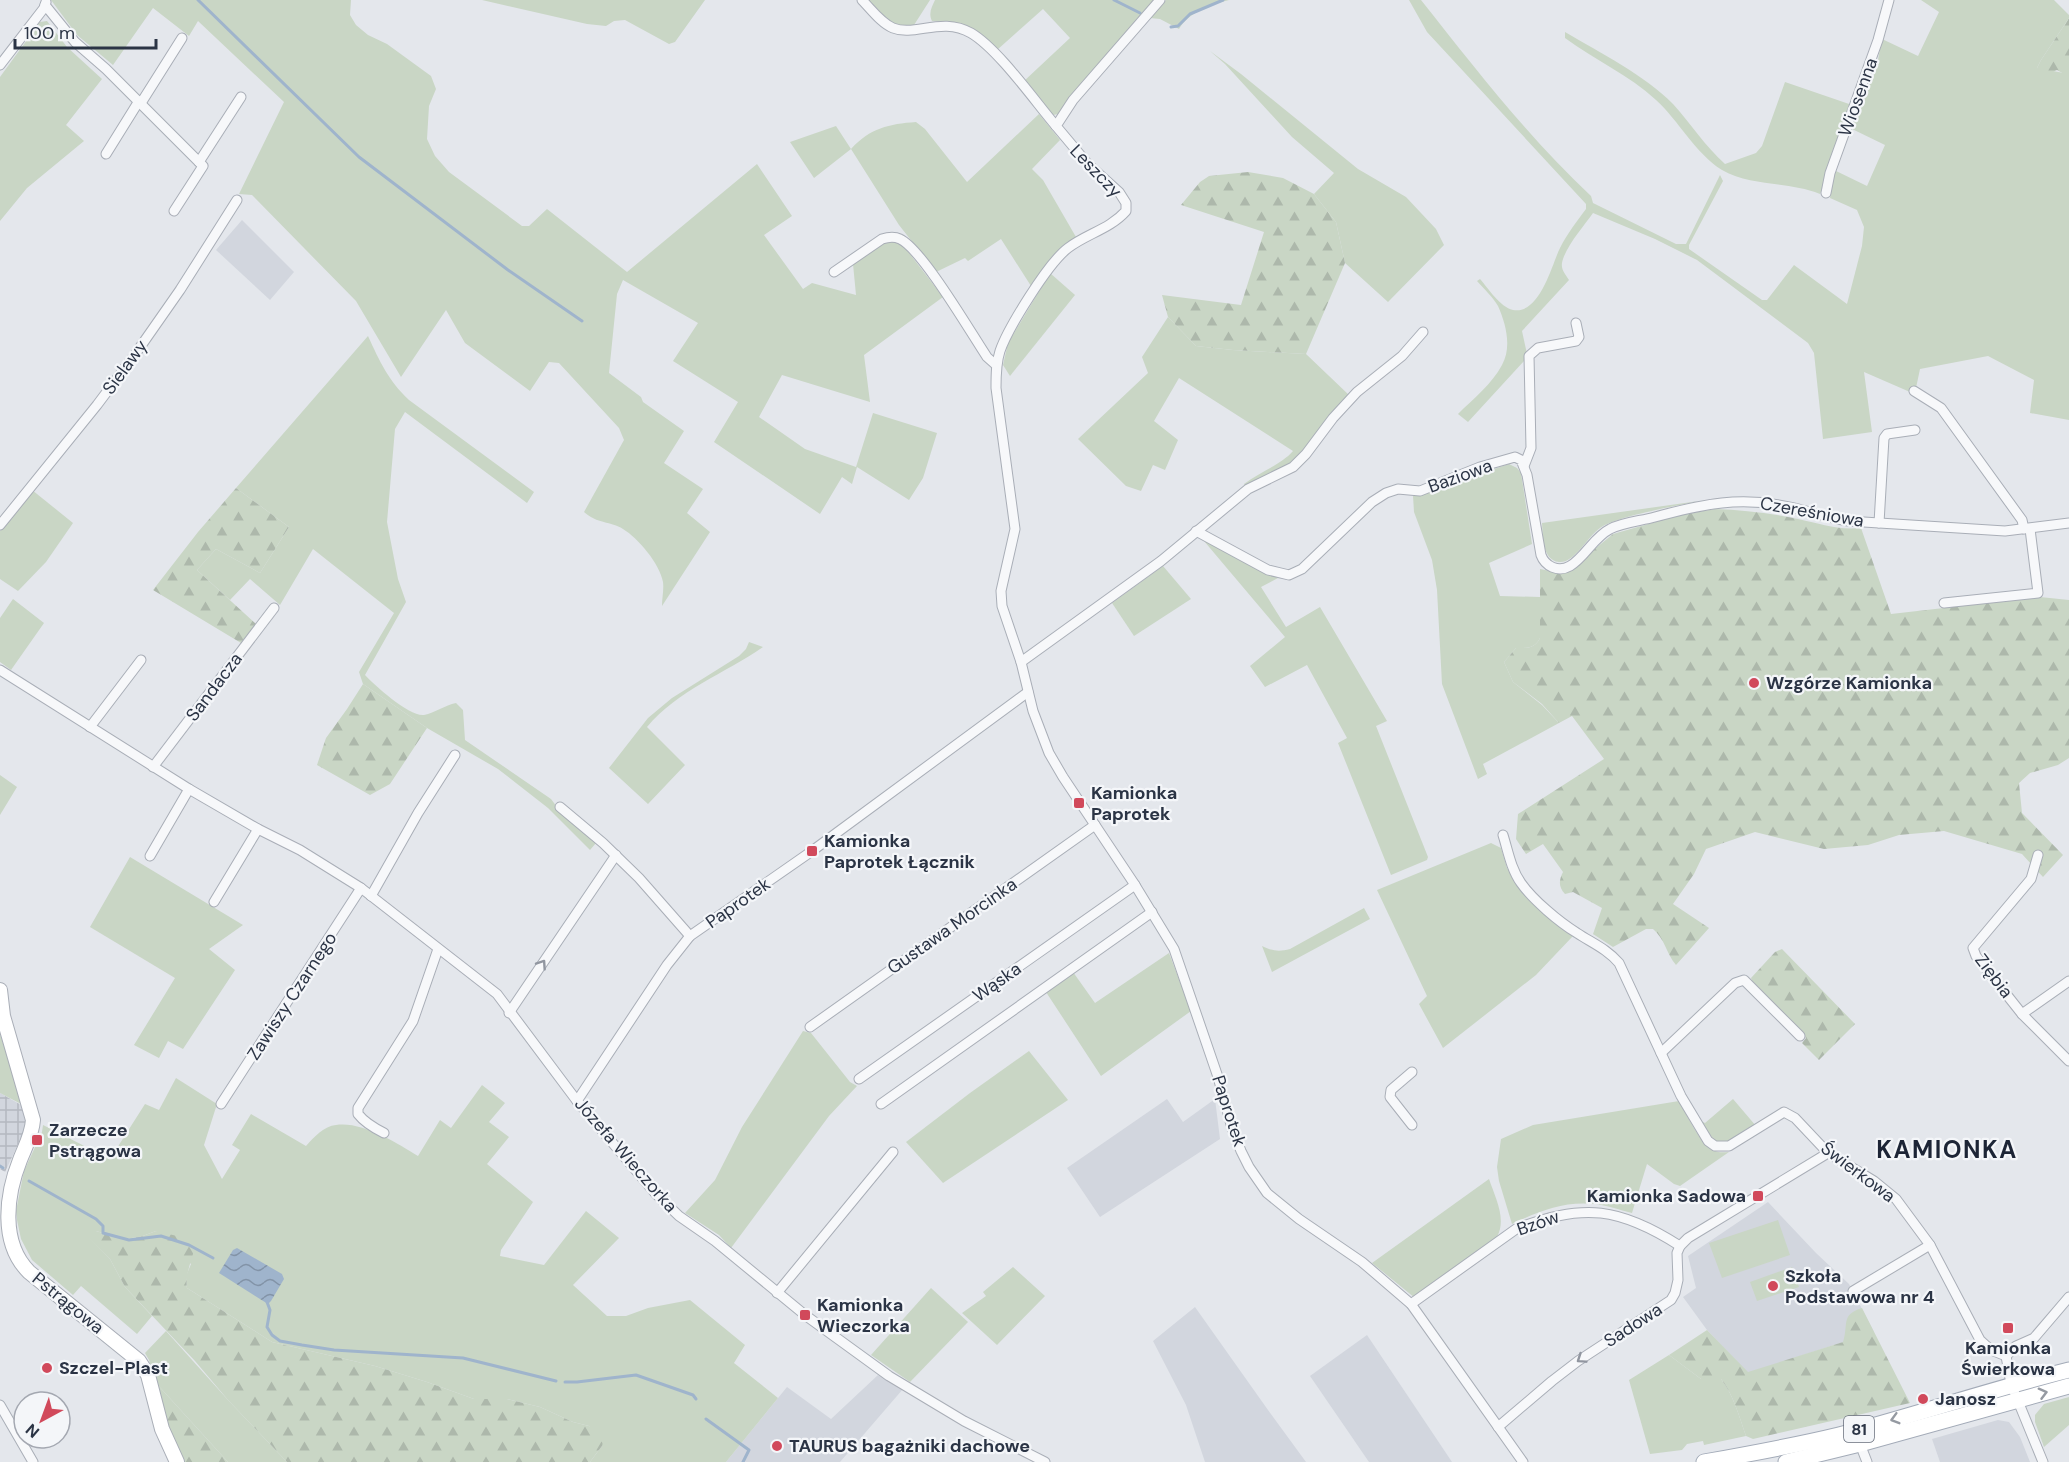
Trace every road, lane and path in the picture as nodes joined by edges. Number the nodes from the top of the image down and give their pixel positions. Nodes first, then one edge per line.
1 (862, 0) edge
2 (1160, 0) edge
3 (1889, 0) edge
4 (45, 3) edge
5 (182, 38) dead end
6 (0, 65) edge
7 (241, 97) dead end
8 (140, 102) junction
9 (1056, 126) junction
10 (106, 154) dead end
11 (199, 162) junction
12 (1826, 193) dead end
13 (237, 200) dead end
14 (174, 211) dead end
15 (834, 272) dead end
16 (1576, 323) dead end
17 (1423, 332) dead end
18 (996, 365) junction
19 (1914, 390) dead end
20 (1915, 430) dead end
21 (1524, 466) junction
22 (1879, 523) junction
23 (2069, 523) edge
24 (0, 525) edge
25 (2027, 529) junction
26 (1196, 531) junction
27 (1944, 603) dead end
28 (1002, 606) joint
29 (274, 608) dead end
30 (141, 660) dead end
31 (1021, 662) junction
32 (0, 670) edge
33 (1028, 692) junction
34 (90, 728) junction
35 (455, 755) dead end
36 (153, 767) junction
37 (189, 789) junction
38 (560, 807) dead end
39 (1095, 825) junction
40 (258, 829) junction
41 (1503, 835) dead end
42 (616, 855) junction
43 (2038, 855) dead end
44 (150, 856) dead end
45 (1135, 885) junction
46 (361, 888) junction
47 (371, 896) junction
48 (214, 902) dead end
49 (1152, 912) junction
50 (690, 936) junction
51 (438, 949) junction
52 (2069, 981) edge
53 (0, 990) edge
54 (509, 1013) junction
55 (2022, 1014) junction
56 (810, 1027) dead end
57 (1800, 1036) dead end
58 (1661, 1053) junction
59 (2069, 1060) edge
60 (1412, 1072) dead end
61 (859, 1079) dead end
62 (577, 1101) junction
63 (221, 1104) dead end
64 (881, 1104) dead end
65 (1412, 1125) dead end
66 (384, 1132) dead end
67 (894, 1152) dead end
68 (1828, 1153) junction
69 (1930, 1245) junction
70 (1680, 1246) junction
71 (1853, 1291) dead end
72 (777, 1293) junction
73 (2069, 1297) edge
74 (1411, 1304) junction
75 (2007, 1356) junction
76 (2069, 1370) edge
77 (2011, 1384) junction
78 (2069, 1386) edge
79 (2017, 1400) junction
80 (0, 1404) edge
81 (1498, 1427) junction
82 (1860, 1444) junction
83 (33, 1462) edge
84 (177, 1462) edge
85 (1045, 1462) edge
86 (1523, 1462) edge
87 (1704, 1462) edge
88 (1786, 1462) edge
89 (1867, 1462) edge
90 (2043, 1462) edge

1 - 9 street
2 - 9 street
3 - 12 street, Wiosenna
4 - 6 street
4 - 8 street
5 - 8 street
7 - 11 street
8 - 10 street
8 - 11 street
9 - 18 street, Leszczy
11 - 14 street
13 - 24 street, Sielawy
15 - 18 street
16 - 21 street
17 - 26 street
18 - 28 street, Leszczy
19 - 25 street
20 - 22 street
21 - 22 street, Czereśniowa
21 - 26 street, Baziowa
22 - 25 street, Czereśniowa
23 - 25 street, Czereśniowa
25 - 27 street
26 - 31 street
28 - 31 street, Paprotek
29 - 36 street, Sandacza
30 - 34 street
31 - 33 street, Paprotek
32 - 34 street
33 - 39 street, Paprotek
33 - 50 street, Paprotek
34 - 36 street
35 - 47 street
36 - 37 street
37 - 40 street
37 - 44 street
38 - 42 street, Paprotek
39 - 45 street, Paprotek
39 - 56 street, Gustawa Morcinka
40 - 46 street, Józefa Wieczorka
40 - 48 street
41 - 58 street, Świerkowa
42 - 50 street, Paprotek
54 -> 42 street
43 - 55 street, Ziębia
45 - 49 street, Paprotek
45 - 61 street, Wąska
46 - 47 street, Józefa Wieczorka
46 - 63 street, Zawiszy Czarnego
47 - 51 street, Józefa Wieczorka
49 - 64 street
49 - 74 street, Paprotek
50 - 62 street
51 - 54 street, Józefa Wieczorka
51 - 66 street
52 - 55 street
53 - 84 street, Pstrągowa
54 - 62 street, Józefa Wieczorka
55 - 59 street, Ziębia
57 - 58 street
58 - 68 street, Świerkowa
60 - 65 street
62 - 72 street, Józefa Wieczorka
67 - 72 street
68 - 69 street, Świerkowa
68 - 70 street
69 - 71 street
69 - 75 street, Świerkowa
70 - 74 street, Bzów
70 -> 81 street, Sadowa
72 - 85 street, Józefa Wieczorka
73 - 75 street
74 - 81 street, Paprotek
75 - 77 street
76 - 77 main road, 81
77 - 79 street
77 -> 87 main road, 81
79 -> 78 main road, 81
79 - 82 main road, 81
79 - 90 street
80 - 83 street
81 - 86 street, Paprotek
82 - 88 main road, 81
82 - 89 street

